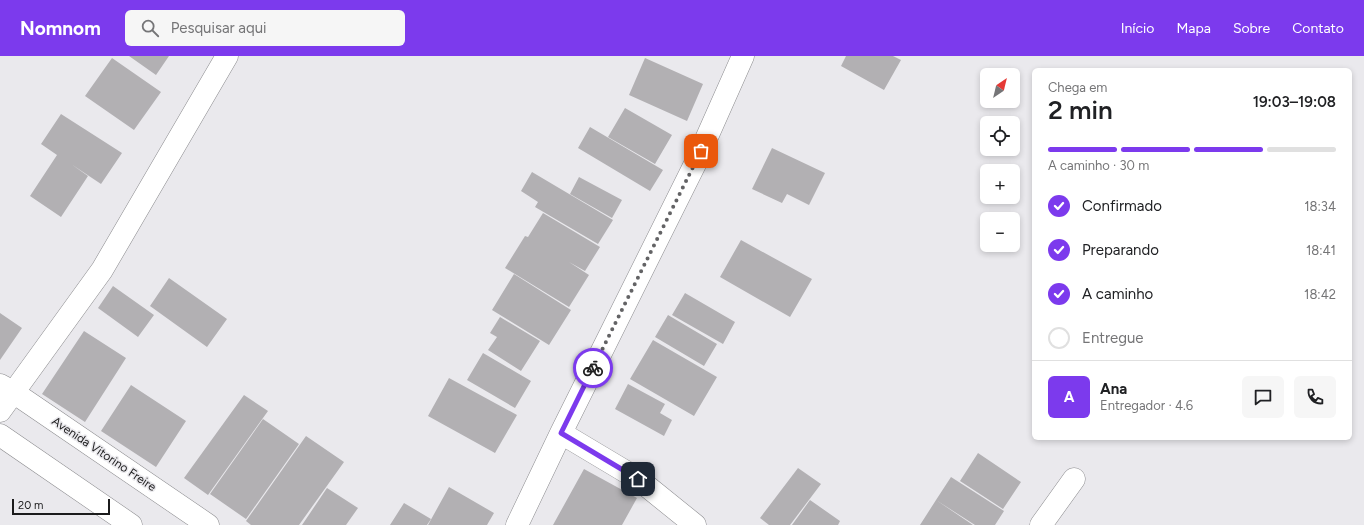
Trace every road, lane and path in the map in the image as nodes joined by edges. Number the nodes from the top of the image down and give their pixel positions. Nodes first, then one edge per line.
1 (227, 56) edge
2 (743, 56) edge
3 (7, 389) edge
4 (0, 411) edge
5 (561, 433) junction
6 (0, 435) edge
7 (1074, 479) dead end
8 (131, 525) edge
9 (208, 525) edge
10 (517, 525) edge
11 (695, 525) edge
12 (1041, 525) edge

1 - 3 street
2 - 5 street
3 - 4 street
3 - 9 street, Avenida Vitorino Freire
5 - 10 street
5 - 11 street
6 - 8 street
7 - 12 street

